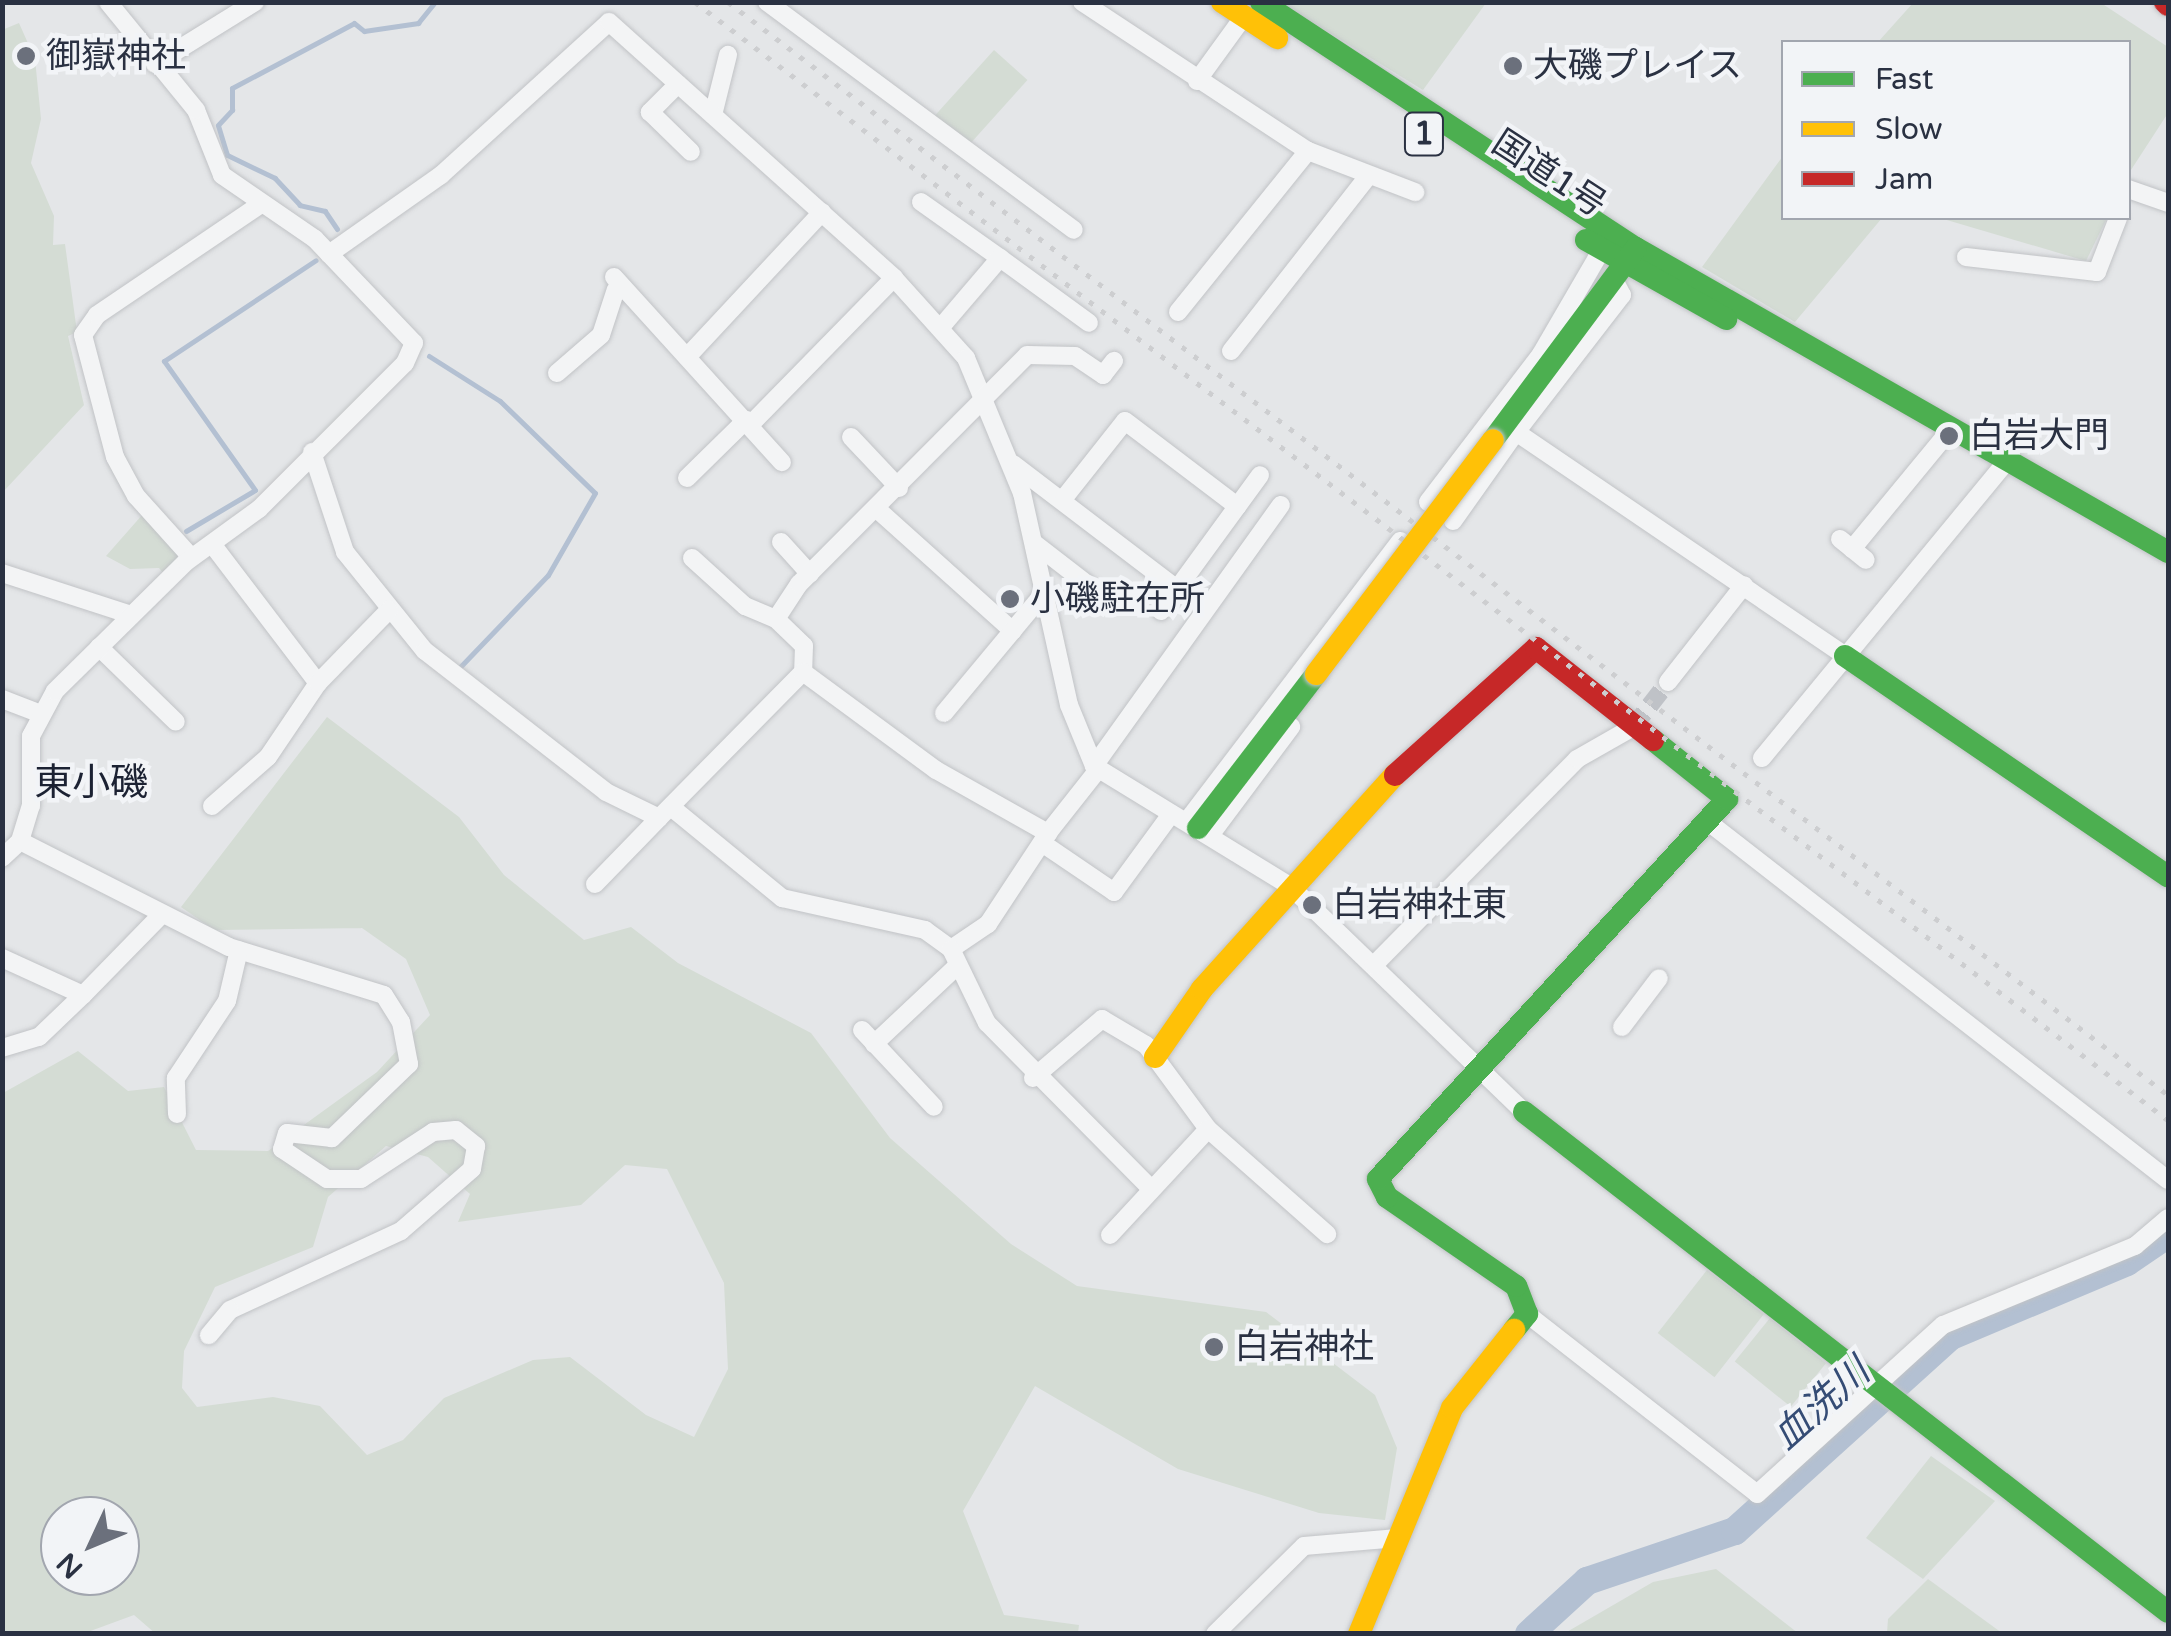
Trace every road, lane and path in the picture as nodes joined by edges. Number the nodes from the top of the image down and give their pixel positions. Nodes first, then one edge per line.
1 (108, 2) edge
2 (255, 2) edge
3 (768, 2) edge
4 (1082, 2) edge
5 (1222, 2) edge
6 (1253, 9) edge
7 (728, 55) dead end
8 (155, 64) junction
9 (1196, 81) junction
10 (678, 84) junction
11 (712, 116) junction
12 (1308, 150) junction
13 (691, 152) dead end
14 (1366, 178) junction
15 (2131, 190) edge
16 (1415, 192) dead end
17 (934, 202) dead end
18 (2168, 203) edge
19 (261, 204) junction
20 (822, 212) junction
21 (2117, 220) edge
22 (1074, 230) dead end
23 (1601, 251) junction
24 (330, 254) junction
25 (1966, 257) dead end
26 (1000, 258) junction
27 (1625, 265) junction
28 (894, 278) junction
29 (1178, 312) dead end
30 (1090, 323) dead end
31 (942, 326) junction
32 (1230, 351) dead end
33 (686, 357) junction
34 (1105, 372) dead end
35 (556, 373) dead end
36 (988, 398) junction
37 (748, 422) junction
38 (1951, 429) junction
39 (1516, 432) junction
40 (851, 438) dead end
41 (312, 452) junction
42 (2007, 461) junction
43 (782, 462) dead end
44 (1012, 464) junction
45 (689, 470) dead end
46 (1260, 474) dead end
47 (899, 488) junction
48 (1064, 498) junction
49 (1428, 502) dead end
50 (1280, 505) dead end
51 (1237, 506) junction
52 (878, 510) junction
53 (1453, 520) dead end
54 (1400, 541) dead end
55 (781, 542) dead end
56 (1034, 543) junction
57 (212, 544) junction
58 (1852, 549) dead end
59 (2168, 552) edge
60 (192, 558) junction
61 (692, 558) dead end
62 (2, 574) edge
63 (810, 574) junction
64 (1370, 580) junction
65 (1400, 580) dead end
66 (1744, 585) junction
67 (1177, 589) junction
68 (1044, 593) junction
69 (1100, 594) dead end
70 (1384, 602) junction
71 (389, 610) junction
72 (1160, 612) dead end
73 (131, 615) junction
74 (776, 619) junction
75 (1012, 631) junction
76 (99, 646) junction
77 (1845, 656) junction
78 (803, 672) junction
79 (1668, 682) tunnel mouth
80 (318, 683) junction
81 (2, 699) edge
82 (38, 712) junction
83 (944, 713) dead end
84 (176, 722) dead end
85 (1633, 726) tunnel mouth
86 (1762, 758) dead end
87 (1095, 769) junction
88 (212, 806) dead end
89 (665, 812) junction
90 (1707, 821) junction
91 (1192, 824) junction
92 (1045, 838) junction
93 (20, 842) junction
94 (2, 858) edge
95 (2168, 876) edge
96 (595, 884) dead end
97 (1290, 886) junction
98 (162, 915) junction
99 (239, 950) junction
100 (955, 957) junction
101 (2, 958) edge
102 (1374, 964) junction
103 (1659, 978) dead end
104 (82, 995) junction
105 (1622, 1027) dead end
106 (2, 1048) edge
107 (1155, 1057) junction
108 (1470, 1068) junction
109 (1033, 1078) junction
110 (934, 1108) dead end
111 (1524, 1112) joint
112 (177, 1114) dead end
113 (1208, 1129) junction
114 (2168, 1180) edge
115 (1152, 1189) junction
116 (2168, 1218) edge
117 (1326, 1234) dead end
118 (1110, 1235) dead end
119 (1526, 1314) junction
120 (209, 1334) dead end
121 (1884, 1394) junction
122 (1398, 1538) junction
123 (2168, 1612) edge
124 (1215, 1634) edge
125 (1359, 1634) edge

1 - 8 street
2 - 8 street
3 - 22 street
4 - 9 street
5 - 6 main road, 国道1号 / 1
6 - 9 street
6 - 23 main road, 国道1号 / 1
6 - 27 main road, 国道1号 / 1
7 - 11 street
8 - 19 street
9 - 12 street
10 - 11 street
10 - 13 street
10 - 24 street
11 - 20 street
12 - 14 street
12 - 29 street
14 - 16 street
14 - 32 street
15 - 18 street
17 - 26 street
19 - 24 street
19 - 60 street
20 - 28 street
20 - 33 street
21 - 25 street
23 - 27 main road, 国道1号 / 1
23 - 49 street
24 - 41 street
26 - 30 street
26 - 31 street
27 - 38 main road, 国道1号 / 1
27 - 39 street
27 - 91 main road, bridge
28 - 31 street
28 - 37 street
31 - 36 street
33 - 35 street
33 - 37 street
34 - 36 street
36 - 44 street
36 - 47 street
37 - 43 street
37 - 45 street
38 - 42 main road, 国道1号 / 1
38 - 58 street
39 - 53 street
39 - 66 street
40 - 47 street
41 - 57 street
41 - 71 street
42 - 59 main road, 国道1号 / 1
42 - 77 street
44 - 48 street
44 - 56 street
46 - 51 street
47 - 52 street
48 - 51 street
48 - 67 street
50 - 87 street
51 - 67 street
52 - 63 street
52 - 75 street
54 - 64 street
55 - 63 street
56 - 68 street
56 - 69 street
57 - 60 street
57 - 80 street
60 - 73 street
61 - 74 street
62 - 73 street
63 - 74 street
64 - 70 street
64 - 91 street
65 - 70 street
66 - 77 street
66 - 79 street
67 - 72 street
68 - 75 street
68 - 87 street
70 - 91 street
71 - 80 street
71 - 89 street
73 - 76 street
74 - 78 street
75 - 83 street
76 - 82 street
76 - 84 street
77 - 86 street
77 - 95 main road
78 - 89 street
78 - 92 street
80 - 88 street
81 - 82 street
82 - 93 street
85 - 102 street
87 - 91 street
87 - 92 street
89 - 96 street
89 - 100 street
90 - 97 main road
90 - 108 main road
90 - 114 street
91 - 92 street
91 - 97 street
92 - 100 street
93 - 94 street
93 - 98 street
97 - 102 street
97 - 107 main road
98 - 99 street
98 - 104 street
99 - 112 street
99 - 120 street
100 - 109 street
100 - 110 street
101 - 104 street
102 - 108 street
103 - 105 street
104 - 106 street
107 - 109 street
107 - 113 street
108 - 111 street
108 - 119 main road
109 - 115 street
111 - 121 main road
113 - 115 street
113 - 117 street
115 - 118 street
116 - 121 street
119 - 121 street
119 - 122 main road
121 - 123 main road
122 - 124 street
122 - 125 main road

